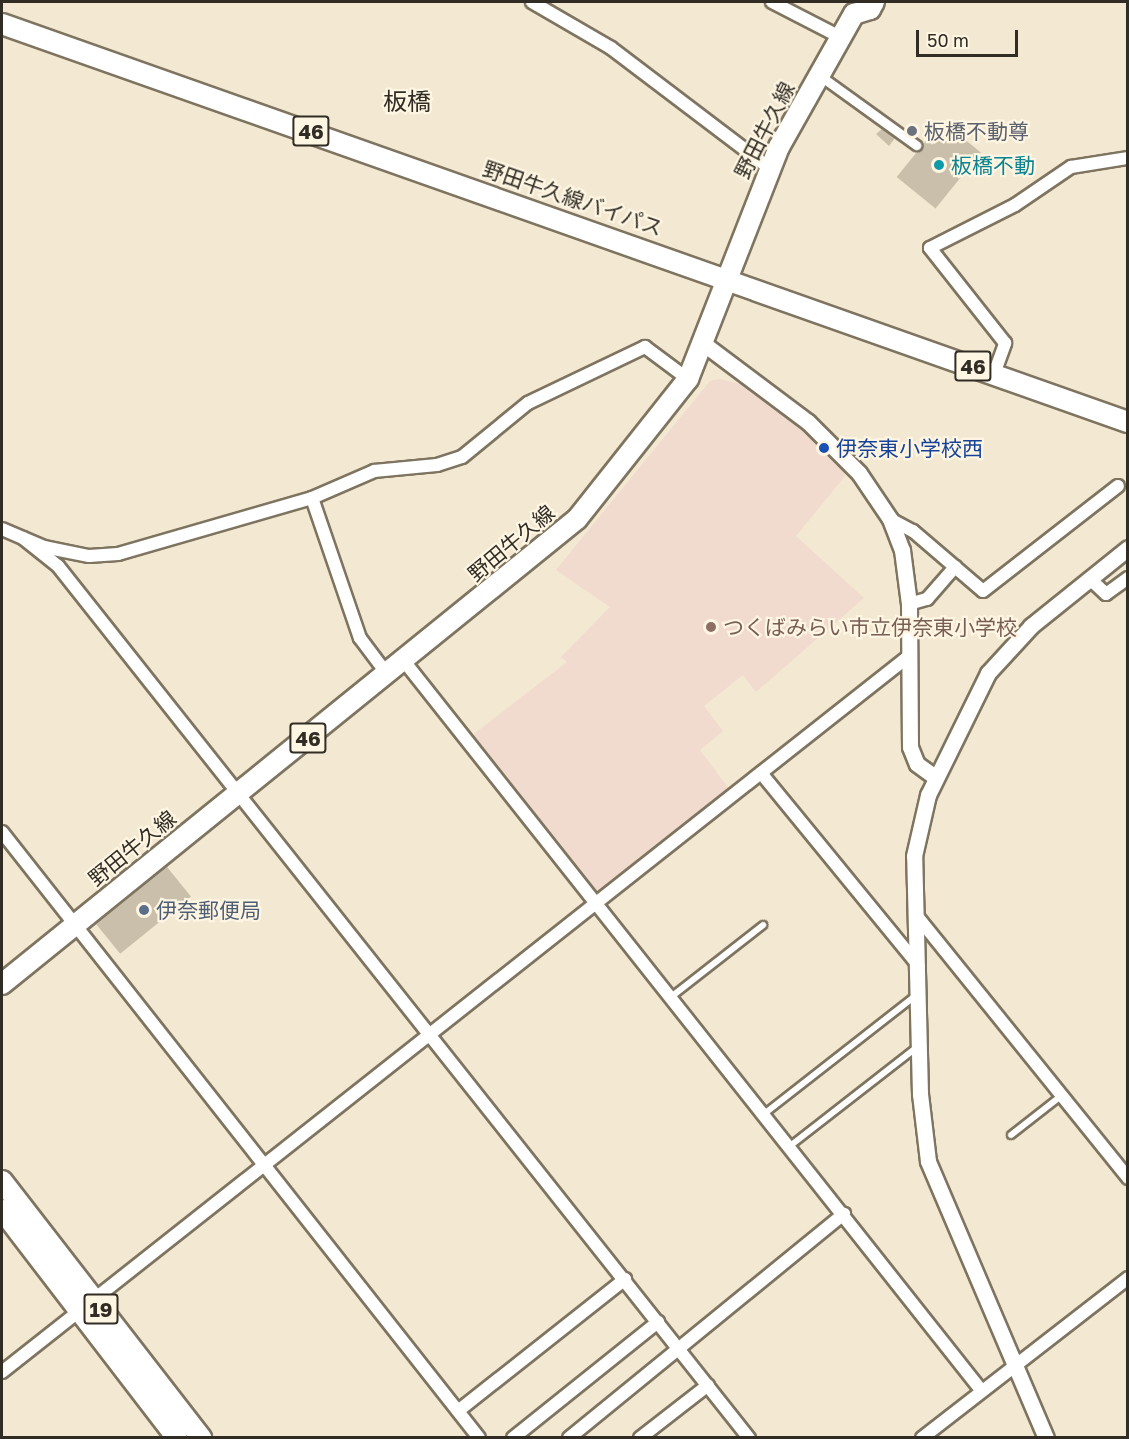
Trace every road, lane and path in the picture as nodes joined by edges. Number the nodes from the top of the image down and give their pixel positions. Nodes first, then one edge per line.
1 (532, 2) edge
2 (772, 2) edge
3 (874, 2) edge
4 (856, 8) edge
5 (2, 24) edge
6 (842, 38) junction
7 (819, 75) junction
8 (916, 145) dead end
9 (1128, 158) edge
10 (769, 168) junction
11 (728, 278) junction
12 (704, 344) junction
13 (994, 374) junction
14 (688, 379) junction
15 (1128, 422) edge
16 (1118, 486) dead end
17 (312, 498) junction
18 (890, 519) junction
19 (2, 529) edge
20 (22, 538) junction
21 (1128, 548) edge
22 (955, 567) junction
23 (1128, 578) edge
24 (1090, 579) junction
25 (909, 604) junction
26 (909, 656) junction
27 (404, 661) junction
28 (387, 674) junction
29 (761, 773) junction
30 (935, 777) junction
31 (240, 793) junction
32 (2, 832) edge
33 (597, 903) junction
34 (916, 915) junction
35 (763, 925) dead end
36 (74, 926) junction
37 (919, 966) junction
38 (2, 984) edge
39 (919, 993) junction
40 (671, 997) junction
41 (430, 1033) junction
42 (920, 1044) junction
43 (1061, 1096) junction
44 (764, 1114) junction
45 (1011, 1135) dead end
46 (790, 1146) junction
47 (263, 1166) junction
48 (1128, 1178) edge
49 (2, 1181) edge
50 (2, 1210) edge
51 (843, 1214) junction
52 (1128, 1278) edge
53 (625, 1279) junction
54 (87, 1306) junction
55 (658, 1322) junction
56 (679, 1349) junction
57 (1014, 1367) junction
58 (2, 1372) edge
59 (708, 1385) junction
60 (981, 1390) junction
61 (458, 1411) junction
62 (177, 1437) edge
63 (201, 1437) edge
64 (478, 1437) edge
65 (513, 1437) edge
66 (569, 1437) edge
67 (640, 1437) edge
68 (749, 1437) edge
69 (922, 1437) edge
70 (1046, 1437) edge

1 - 10 street
2 - 6 street
3 - 4 main road, 野田牛久線 / 46
4 - 6 main road, 野田牛久線 / 46
5 - 11 main road, 野田牛久線バイパス / 46
6 - 7 main road, 野田牛久線 / 46
7 - 8 street
7 - 10 main road, 野田牛久線 / 46
9 - 13 street
10 - 11 main road, 野田牛久線 / 46
11 - 12 main road, 野田牛久線 / 46
11 - 13 main road, 野田牛久線バイパス / 46
12 - 14 main road, 野田牛久線 / 46
12 - 18 street
13 - 15 main road, 野田牛久線バイパス / 46
14 - 17 street
14 - 27 main road, 野田牛久線 / 46
16 - 22 street
17 - 20 street
17 - 28 street
18 - 22 street
18 - 25 street
19 - 20 street
20 - 31 street
21 - 24 street
22 - 25 street
23 - 24 street
24 - 30 street
25 - 26 street
26 - 29 street
26 - 30 street
27 - 28 main road, 野田牛久線 / 46
27 - 33 street
28 - 31 main road, 野田牛久線 / 46
29 - 33 street
29 - 37 street
30 - 34 street
31 - 36 main road, 野田牛久線 / 46
31 - 41 street
32 - 36 street
33 - 40 street
33 - 41 street
34 - 37 street
34 - 43 street
35 - 40 lane
36 - 38 main road, 野田牛久線 / 46
36 - 47 street
37 - 39 street
39 - 42 street
39 - 44 lane
40 - 44 street
41 - 47 street
41 - 53 street
42 - 46 lane
42 - 57 street
43 - 45 lane
43 - 48 street
44 - 46 street
46 - 51 street
47 - 54 street
47 - 61 street
49 - 54 main road, 19
50 - 54 main road, 19
51 - 56 street
51 - 60 street
52 - 57 street
53 - 55 street
53 - 61 street
54 - 58 street
54 - 62 main road, 19
54 - 63 main road, 19
55 - 56 street
55 - 65 street
56 - 59 street
56 - 66 street
57 - 60 street
57 - 70 street
59 - 67 street
59 - 68 street
60 - 69 street
61 - 64 street

